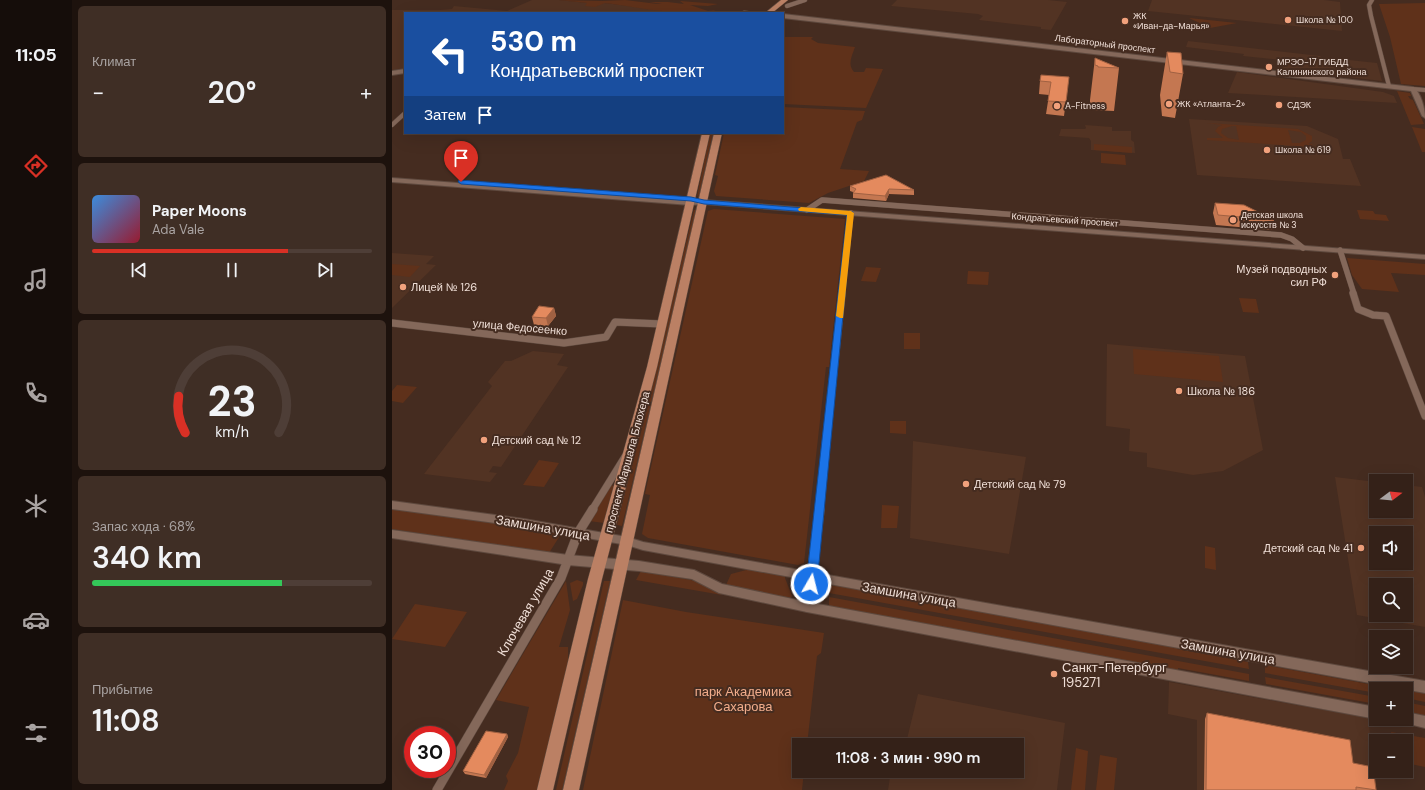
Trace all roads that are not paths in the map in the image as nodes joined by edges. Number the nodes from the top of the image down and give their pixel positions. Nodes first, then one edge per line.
1 (794, 0) edge
2 (805, 0) edge
3 (1372, 0) edge
4 (786, 3) edge
5 (770, 12) edge
6 (779, 12) edge
7 (784, 16) edge
8 (404, 71) edge
9 (392, 73) edge
10 (1388, 86) junction
11 (1413, 89) junction
12 (1425, 90) edge
13 (404, 114) edge
14 (1425, 116) edge
15 (392, 125) edge
16 (706, 134) edge
17 (718, 134) edge
18 (392, 177) edge
19 (392, 180) edge
20 (690, 201) junction
21 (704, 202) junction
22 (807, 210) junction
23 (851, 213) junction
24 (1303, 248) junction
25 (1340, 250) junction
26 (1425, 257) edge
27 (392, 323) edge
28 (662, 324) junction
29 (1425, 416) edge
30 (631, 446) junction
31 (392, 505) edge
32 (578, 533) junction
33 (392, 534) edge
34 (606, 538) junction
35 (627, 541) junction
36 (568, 560) junction
37 (599, 564) junction
38 (621, 564) junction
39 (813, 576) junction
40 (807, 607) junction
41 (1425, 687) edge
42 (1369, 712) edge
43 (1413, 719) edge
44 (1425, 722) edge
45 (436, 790) edge
46 (545, 790) edge
47 (572, 790) edge

1 - 4 main road
2 - 4 street
3 - 10 street
4 - 5 main road
4 - 6 main road
7 - 10 street, Лабораторный проспект
8 - 9 street
10 - 11 street, Лабораторный проспект
11 - 12 street, Лабораторный проспект
11 - 14 street
13 - 15 street
16 - 20 main road, проспект Маршала Блюхера
17 - 21 main road, проспект Маршала Блюхера
18 - 20 street, Кондратьевский проспект
19 - 20 street, Кондратьевский проспект
20 - 21 street, Кондратьевский проспект
20 - 28 main road, проспект Маршала Блюхера
21 - 22 street, Кондратьевский проспект
21 - 35 main road, проспект Маршала Блюхера
22 - 23 street, Кондратьевский проспект
22 - 24 street
23 - 24 street, Кондратьевский проспект
23 - 39 street
24 - 25 street, Кондратьевский проспект
25 - 26 street, Кондратьевский проспект
25 - 29 street
27 - 28 street, улица Федосеенко
28 - 30 main road, проспект Маршала Блюхера
30 - 32 street, Ключевая улица
30 - 34 main road, проспект Маршала Блюхера
31 - 32 street, Замшина улица
32 - 34 street, Замшина улица
32 - 36 street, Ключевая улица
33 - 36 street
34 - 35 street, Замшина улица
34 - 37 main road, проспект Маршала Блюхера
35 - 38 main road, проспект Маршала Блюхера
35 - 39 street, Замшина улица
36 - 37 street
36 - 45 street, Ключевая улица
37 - 38 street
37 - 46 main road, проспект Маршала Блюхера
38 - 40 street
38 - 47 main road, проспект Маршала Блюхера
39 - 40 street
39 - 41 street, Замшина улица
40 - 42 street
43 - 44 street

